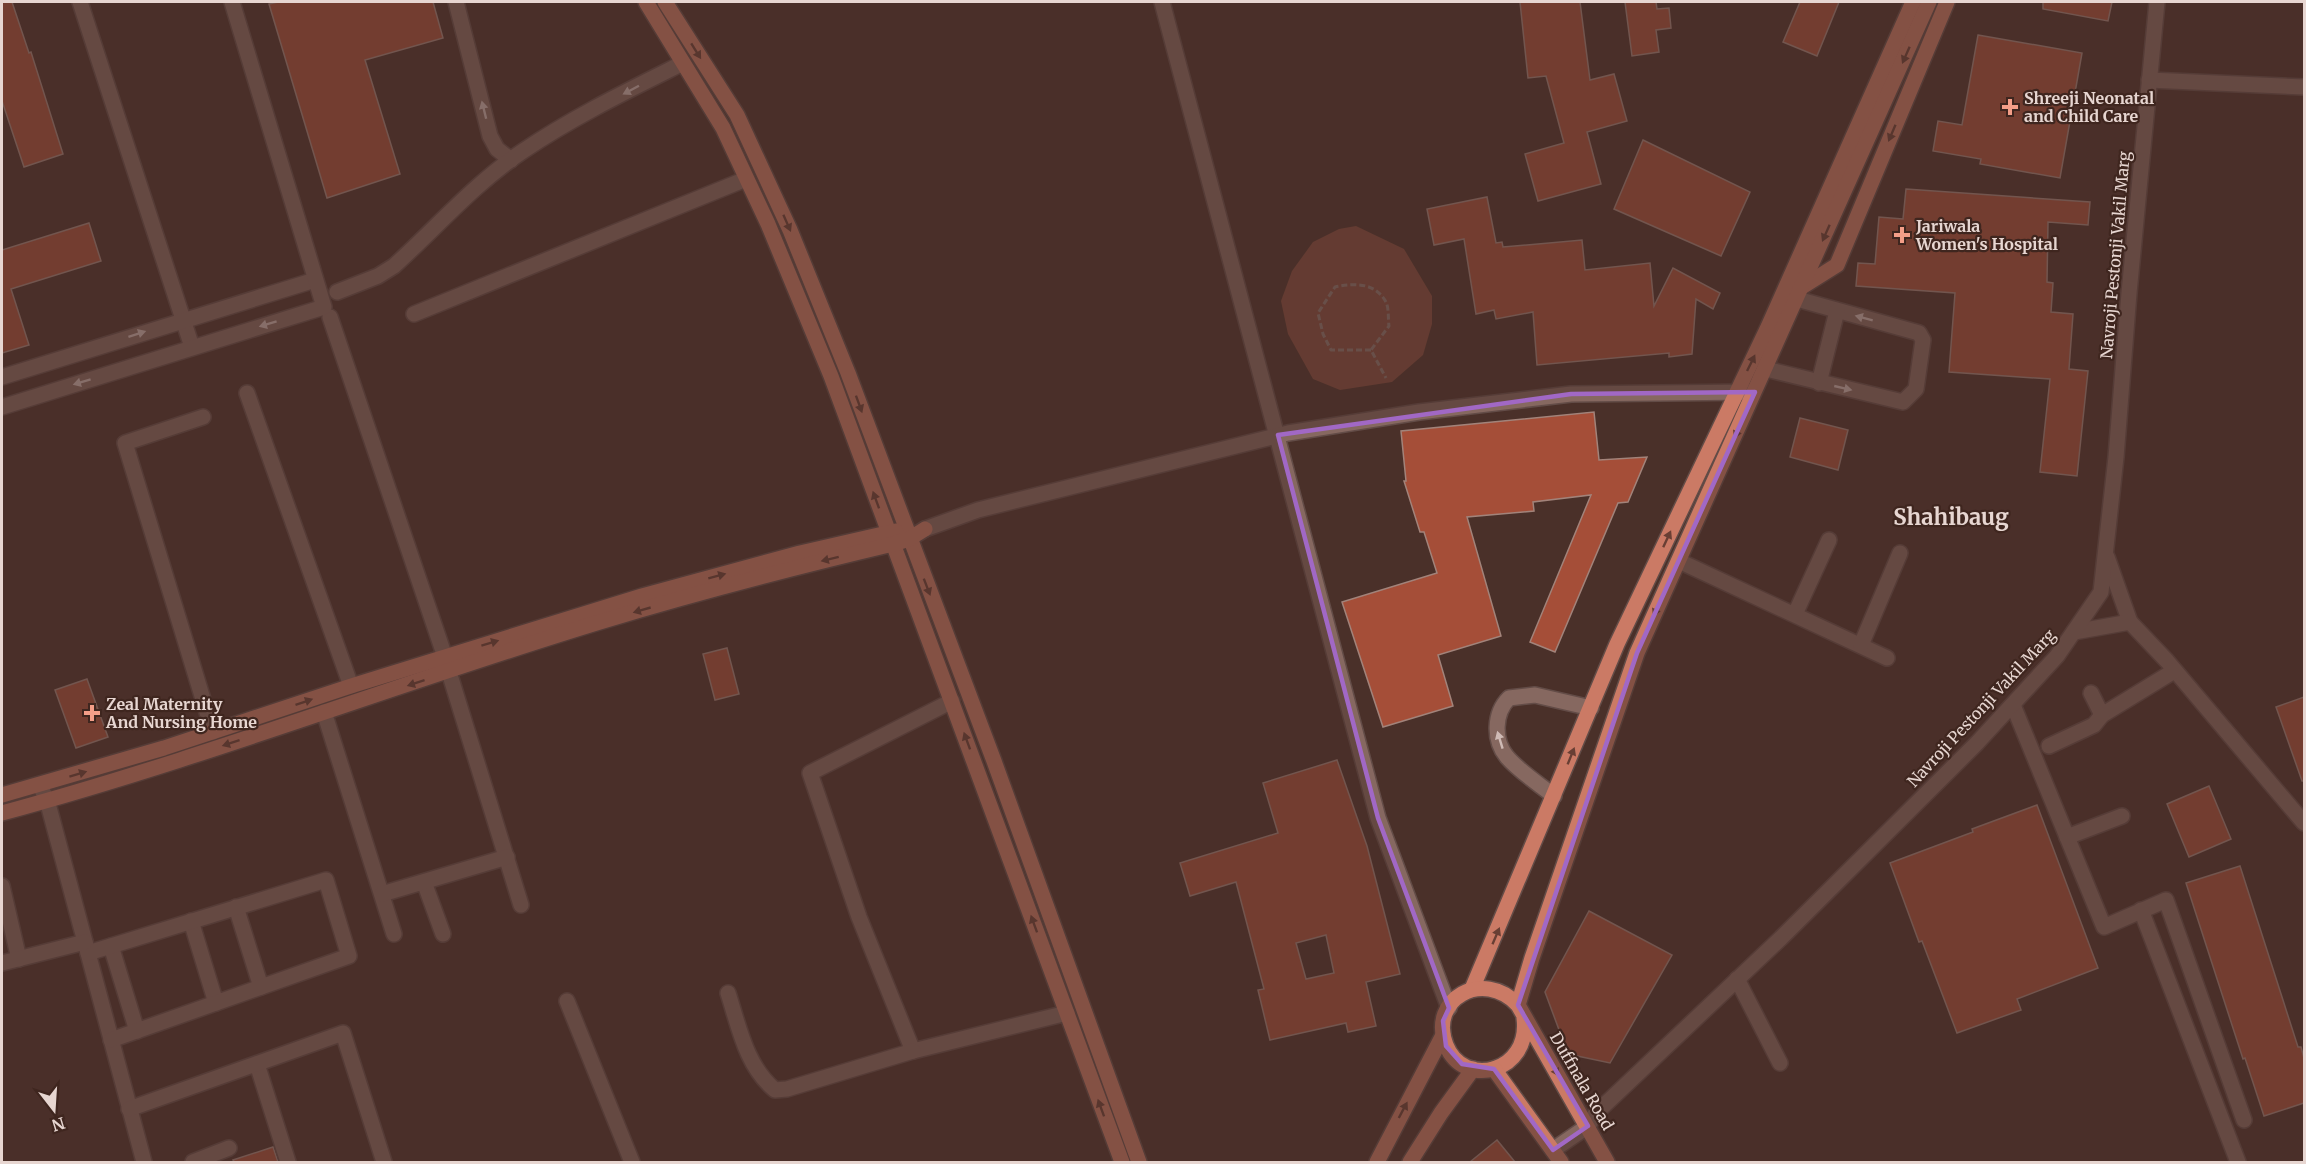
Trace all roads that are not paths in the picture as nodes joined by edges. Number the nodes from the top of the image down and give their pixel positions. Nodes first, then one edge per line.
1 (80, 2) edge
2 (232, 2) edge
3 (456, 2) edge
4 (645, 2) edge
5 (665, 2) edge
6 (1162, 2) edge
7 (1913, 2) edge
8 (1929, 2) edge
9 (1947, 2) edge
10 (2157, 2) edge
11 (683, 63) junction
12 (2149, 80) junction
13 (2304, 87) edge
14 (511, 160) junction
15 (746, 179) junction
16 (315, 280) junction
17 (337, 292) dead end
18 (1799, 293) junction
19 (1837, 311) junction
20 (327, 312) junction
21 (414, 314) dead end
22 (184, 320) junction
23 (192, 347) junction
24 (1766, 369) junction
25 (2, 377) edge
26 (1819, 382) junction
27 (1737, 392) junction
28 (1755, 392) junction
29 (247, 393) dead end
30 (2, 407) edge
31 (203, 417) dead end
32 (1278, 435) junction
33 (925, 529) joint
34 (907, 534) junction
35 (891, 538) junction
36 (1829, 540) dead end
37 (2105, 552) junction
38 (1900, 553) dead end
39 (1679, 561) junction
40 (1795, 614) junction
41 (2130, 622) junction
42 (2074, 632) junction
43 (1861, 645) junction
44 (1887, 658) dead end
45 (447, 665) junction
46 (2174, 672) junction
47 (351, 686) junction
48 (2091, 693) dead end
49 (952, 701) junction
50 (2013, 705) junction
51 (1591, 708) junction
52 (324, 712) junction
53 (2102, 715) junction
54 (213, 732) junction
55 (2049, 746) dead end
56 (40, 786) junction
57 (2, 795) edge
58 (1554, 796) junction
59 (47, 800) junction
60 (2, 813) edge
61 (2122, 816) dead end
62 (2304, 823) edge
63 (2067, 837) junction
64 (507, 857) junction
65 (424, 882) junction
66 (2, 886) edge
67 (382, 894) junction
68 (521, 904) dead end
69 (236, 907) junction
70 (2142, 910) junction
71 (191, 921) junction
72 (394, 934) dead end
73 (443, 934) dead end
74 (111, 946) junction
75 (86, 947) junction
76 (20, 959) junction
77 (2, 963) edge
78 (1737, 979) junction
79 (261, 987) junction
80 (1472, 989) junction
81 (728, 993) dead end
82 (567, 1001) dead end
83 (216, 1003) junction
84 (1449, 1008) junction
85 (1521, 1011) junction
86 (1067, 1013) junction
87 (137, 1031) junction
88 (1443, 1035) junction
89 (111, 1040) junction
90 (913, 1051) junction
91 (1780, 1063) dead end
92 (257, 1064) junction
93 (1473, 1069) junction
94 (1494, 1069) junction
95 (129, 1109) junction
96 (2244, 1120) dead end
97 (1588, 1126) junction
98 (229, 1148) dead end
99 (1557, 1156) edge
100 (144, 1162) edge
101 (193, 1162) edge
102 (288, 1162) edge
103 (384, 1162) edge
104 (632, 1162) edge
105 (1122, 1162) edge
106 (1139, 1162) edge
107 (1377, 1162) edge
108 (1410, 1162) edge
109 (1607, 1162) edge
110 (2238, 1162) edge

1 - 22 street
2 - 16 street
14 -> 3 street
4 - 11 main road
5 -> 34 main road
6 - 32 street
27 -> 7 main road
8 -> 18 main road
9 -> 18 main road
10 - 12 street, Navroji Pestonji Vakil Marg
11 -> 14 street
11 - 15 main road
12 - 13 street
12 - 37 street, Navroji Pestonji Vakil Marg
14 - 17 street
15 - 21 street
35 -> 15 main road
16 - 20 street
16 - 22 street
18 - 19 street
18 - 24 main road
19 - 26 street
26 -> 19 street
20 -> 23 street
20 - 45 street
22 - 23 street
25 -> 22 street
23 -> 30 street
24 - 26 street
24 - 28 main road
27 - 28 street
27 - 32 street
51 -> 27 main road
28 -> 39 main road
29 - 47 street
31 - 54 street
32 - 33 street
32 - 84 street
33 - 34 main road
34 - 35 main road
34 -> 106 main road
35 - 45 main road
35 - 49 main road
36 - 40 street
37 - 41 street
37 - 42 street, Navroji Pestonji Vakil Marg
38 - 43 street
39 - 40 street
39 -> 85 main road
40 - 43 street
41 - 42 street
41 - 46 street
42 - 50 street, Navroji Pestonji Vakil Marg
43 - 44 street
45 - 47 main road
45 -> 52 main road
45 - 64 street
46 - 53 street
46 - 62 street
54 -> 47 main road
48 - 53 street
86 -> 49 main road
49 - 90 street
50 - 63 street
50 - 78 street, Navroji Pestonji Vakil Marg
58 -> 51 main road
58 -> 51 street
52 -> 59 main road
52 - 67 street
53 - 55 street
56 -> 54 main road
56 - 57 main road
56 - 59 street
80 -> 58 main road
59 - 60 main road
59 - 75 street
61 - 63 street
63 - 70 street
64 - 65 street
64 - 68 street
65 - 67 street
65 - 73 street
66 - 76 street
67 - 72 street
69 - 71 street
69 - 79 street
69 - 79 street
70 - 96 street
70 - 110 street
71 - 74 street
71 - 83 street
74 - 75 street
74 - 87 street
75 - 76 street
75 - 89 street
76 - 77 street
78 - 91 street
78 - 97 street, Navroji Pestonji Vakil Marg
79 - 83 street
80 - 84 main road
80 - 85 main road
81 - 90 street
82 - 104 street
83 - 87 street
84 - 88 main road
85 - 94 main road
85 -> 97 main road, Duffnala Road
86 - 90 street
105 -> 86 main road
87 - 89 street
88 - 93 main road
107 -> 88 main road
89 - 95 street
92 - 95 street
92 - 102 street
92 - 103 street
93 - 94 main road
93 - 108 main road
94 - 99 main road
95 - 100 street
97 - 99 street, Navroji Pestonji Vakil Marg
97 - 109 main road, Duffnala Road
98 - 101 street

